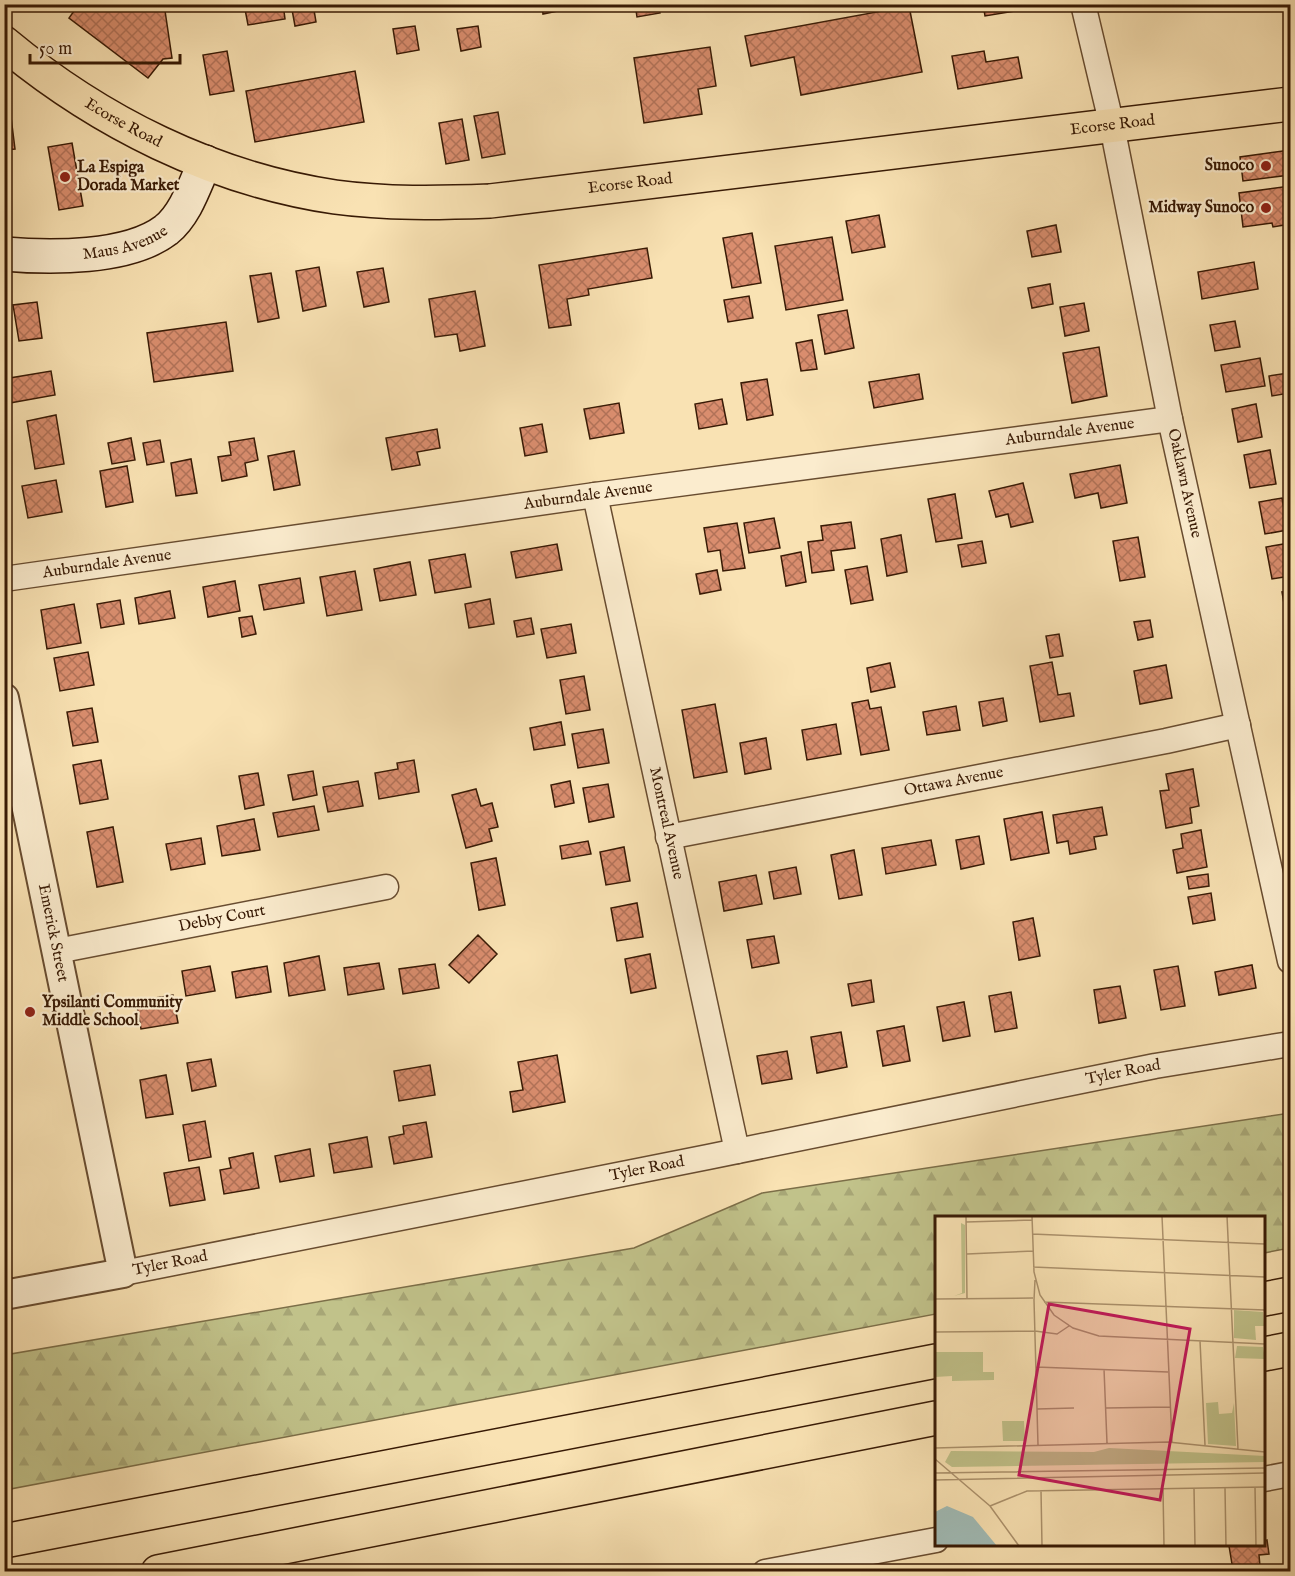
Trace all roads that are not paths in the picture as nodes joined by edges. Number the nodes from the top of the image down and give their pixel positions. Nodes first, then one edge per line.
1 (1083, 4) edge
2 (4, 43) edge
3 (1290, 104) edge
4 (1112, 126) junction
5 (205, 162) junction
6 (4, 254) edge
7 (1170, 419) junction
8 (595, 495) junction
9 (4, 579) edge
10 (4, 698) edge
11 (1238, 725) junction
12 (668, 837) junction
13 (386, 887) dead end
14 (57, 951) junction
15 (1290, 961) edge
16 (1290, 1044) edge
17 (737, 1151) junction
18 (123, 1273) junction
19 (1290, 1294) edge
20 (4, 1295) edge
21 (1265, 1299) edge
22 (1290, 1349) edge
23 (1265, 1354) edge
24 (935, 1361) edge
25 (935, 1418) edge
26 (1290, 1474) edge
27 (1265, 1479) edge
28 (935, 1540) edge
29 (4, 1541) edge
30 (158, 1572) edge
31 (765, 1572) edge

1 - 4 street, Oaklawn Avenue
2 - 5 main road, Ecorse Road
3 - 4 main road, Ecorse Road
4 - 5 main road, Ecorse Road
4 - 7 street, Oaklawn Avenue
5 - 6 main road, Maus Avenue
7 - 8 street, Auburndale Avenue
7 - 11 street, Oaklawn Avenue
8 - 9 street, Auburndale Avenue
8 - 12 street, Montreal Avenue
10 - 14 street, Emerick Street
11 - 12 street, Ottawa Avenue
11 - 15 street, Oaklawn Avenue
12 - 17 street, Montreal Avenue
13 - 14 street, Debby Court
14 - 18 street, Emerick Street
16 - 17 street, Tyler Road
17 - 18 street, Tyler Road
18 - 20 street, Tyler Road
19 - 21 main road
22 - 23 main road
24 - 29 main road
25 - 30 main road
26 - 27 street
28 - 31 street

